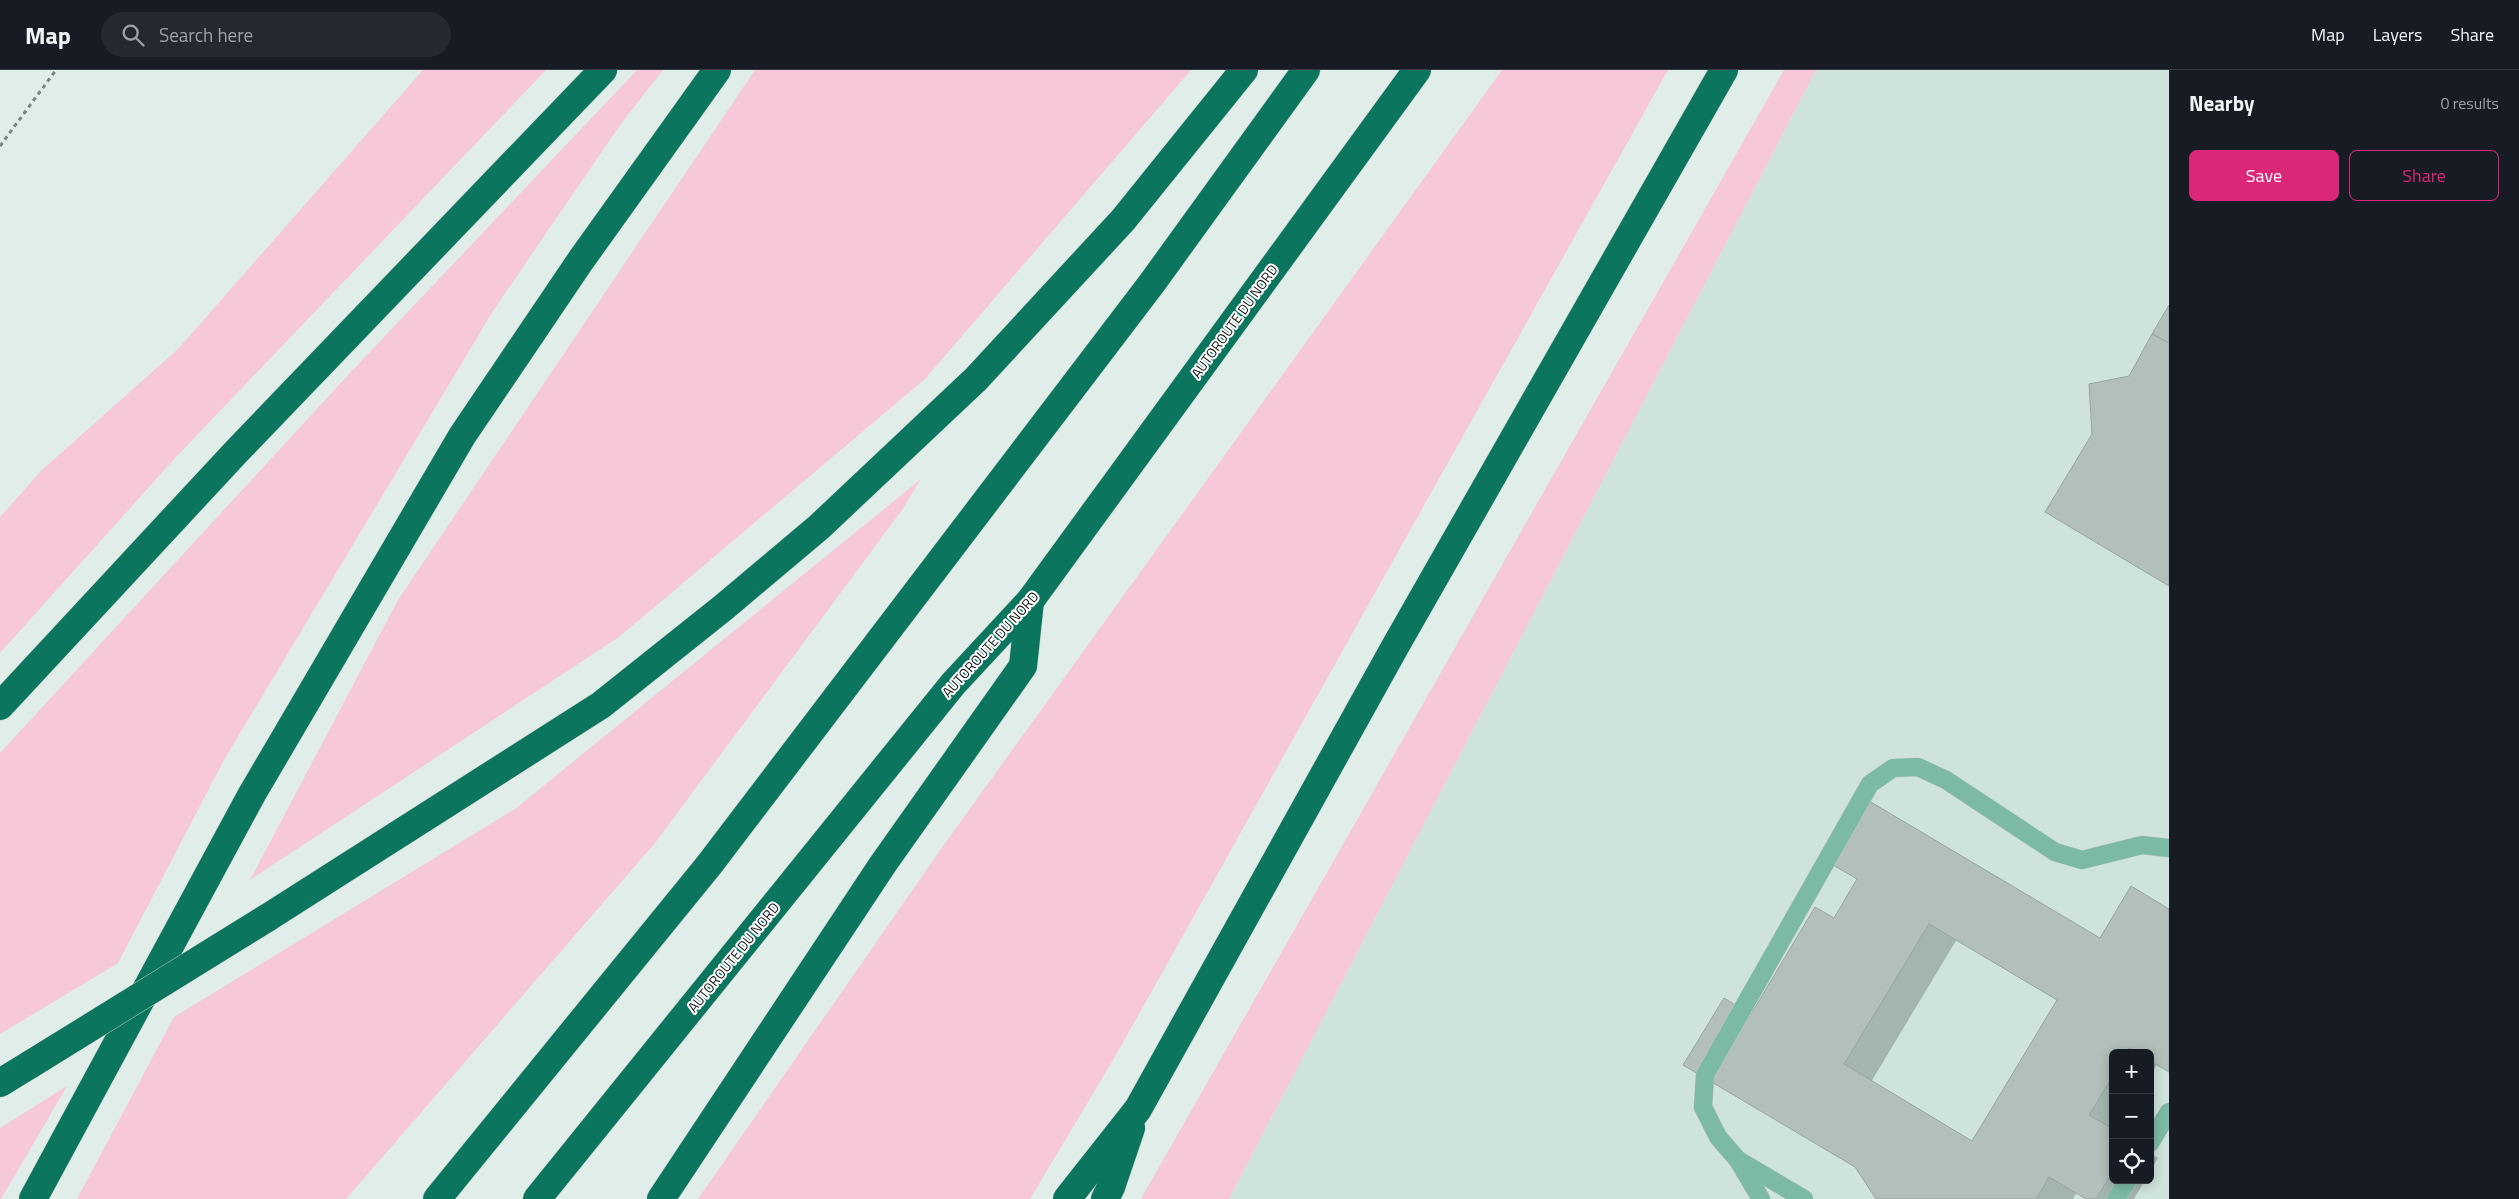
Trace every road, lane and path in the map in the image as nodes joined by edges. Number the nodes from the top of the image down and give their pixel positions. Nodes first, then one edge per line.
1 (56, 70) edge
2 (603, 70) edge
3 (717, 70) edge
4 (1244, 70) edge
5 (1306, 70) edge
6 (1417, 70) edge
7 (1724, 70) edge
8 (0, 146) edge
9 (1030, 601) junction
10 (0, 706) edge
11 (2169, 848) edge
12 (0, 1083) edge
13 (1138, 1109) junction
14 (2169, 1112) edge
15 (2152, 1139) edge
16 (1738, 1160) junction
17 (2125, 1184) edge
18 (33, 1199) edge
19 (437, 1199) edge
20 (537, 1199) edge
21 (661, 1199) edge
22 (1067, 1199) edge
23 (1104, 1199) edge
24 (1761, 1199) edge
25 (1804, 1199) edge
26 (2116, 1199) edge

1 - 8 path
2 - 10 highway
3 - 18 highway
4 - 12 highway, bridge
5 - 19 highway
6 - 9 highway, AUTOROUTE DU NORD
7 - 13 highway
9 - 20 highway, AUTOROUTE DU NORD
9 - 21 highway
11 - 16 lane
13 - 22 highway
13 - 23 highway
14 - 15 lane
16 - 24 lane
16 - 25 lane
17 - 26 lane

